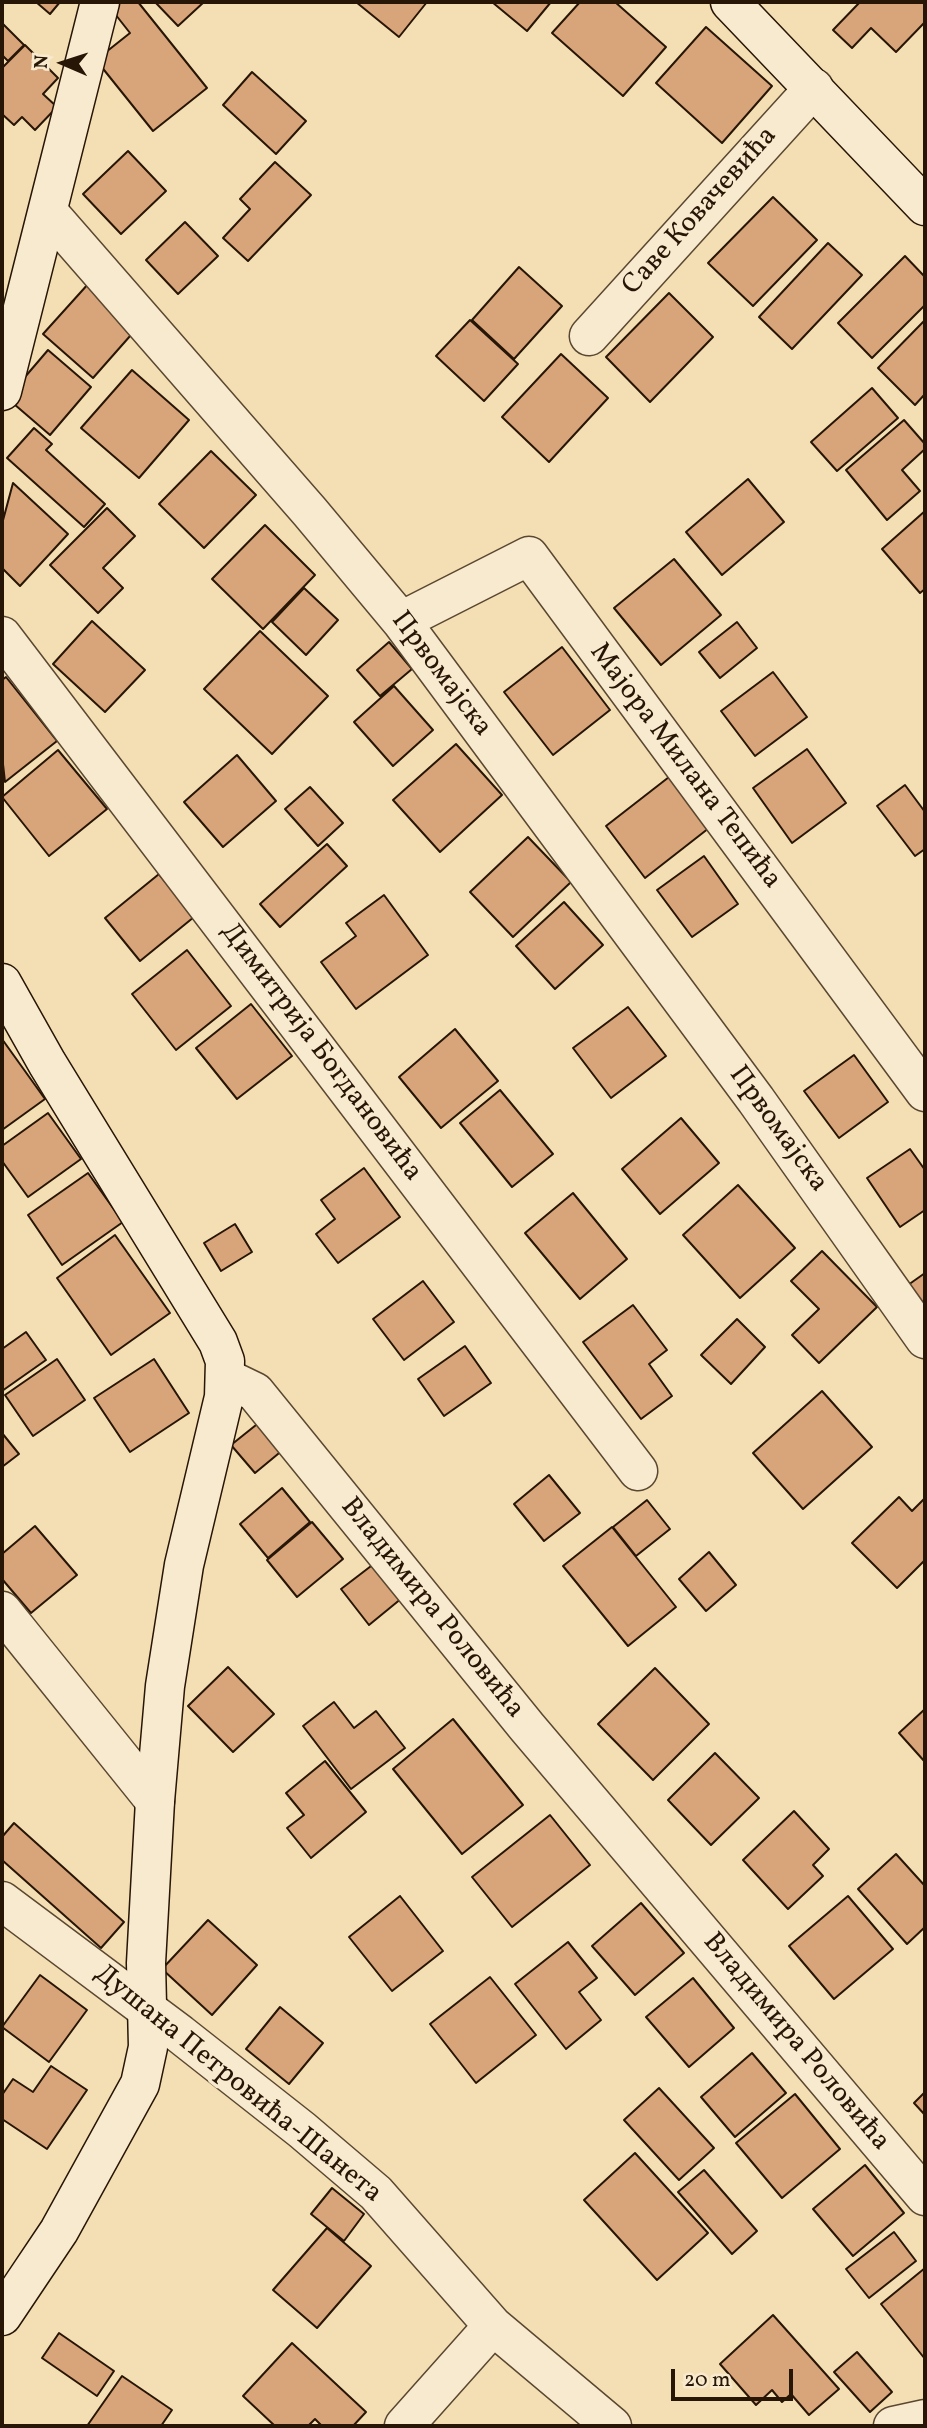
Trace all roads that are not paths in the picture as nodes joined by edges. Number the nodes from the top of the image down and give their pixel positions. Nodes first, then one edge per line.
1 (100, 2) edge
2 (730, 2) edge
3 (814, 88) junction
4 (925, 206) edge
5 (49, 213) junction
6 (589, 336) dead end
7 (2, 391) edge
8 (401, 621) junction
9 (2, 636) edge
10 (2, 983) edge
11 (925, 1092) edge
12 (925, 1339) edge
13 (226, 1378) junction
14 (638, 1471) dead end
15 (2, 1611) edge
16 (155, 1801) junction
17 (2, 1900) edge
18 (148, 2010) junction
19 (925, 2196) edge
20 (2, 2316) edge
21 (494, 2326) junction
22 (925, 2419) edge
23 (404, 2426) edge
24 (612, 2426) edge
25 (893, 2426) edge

1 - 5 street
2 - 3 street
3 - 4 street
3 - 6 street, Саве Ковачевића
5 - 7 street
5 - 8 street, Првомајска
8 - 11 street, Мајора Милана Тепића
8 - 12 street, Првомајска
9 - 14 street, Димитрија Богдановића
10 - 13 street
13 - 16 street
13 - 19 street, Владимира Роловића
15 - 16 street
16 - 18 street
17 - 18 street, Душана Петровића-Шанета
18 - 20 street
18 - 21 street, Душана Петровића-Шанета
21 - 23 street
21 - 24 street, Душана Петровића-Шанета
22 - 25 street

